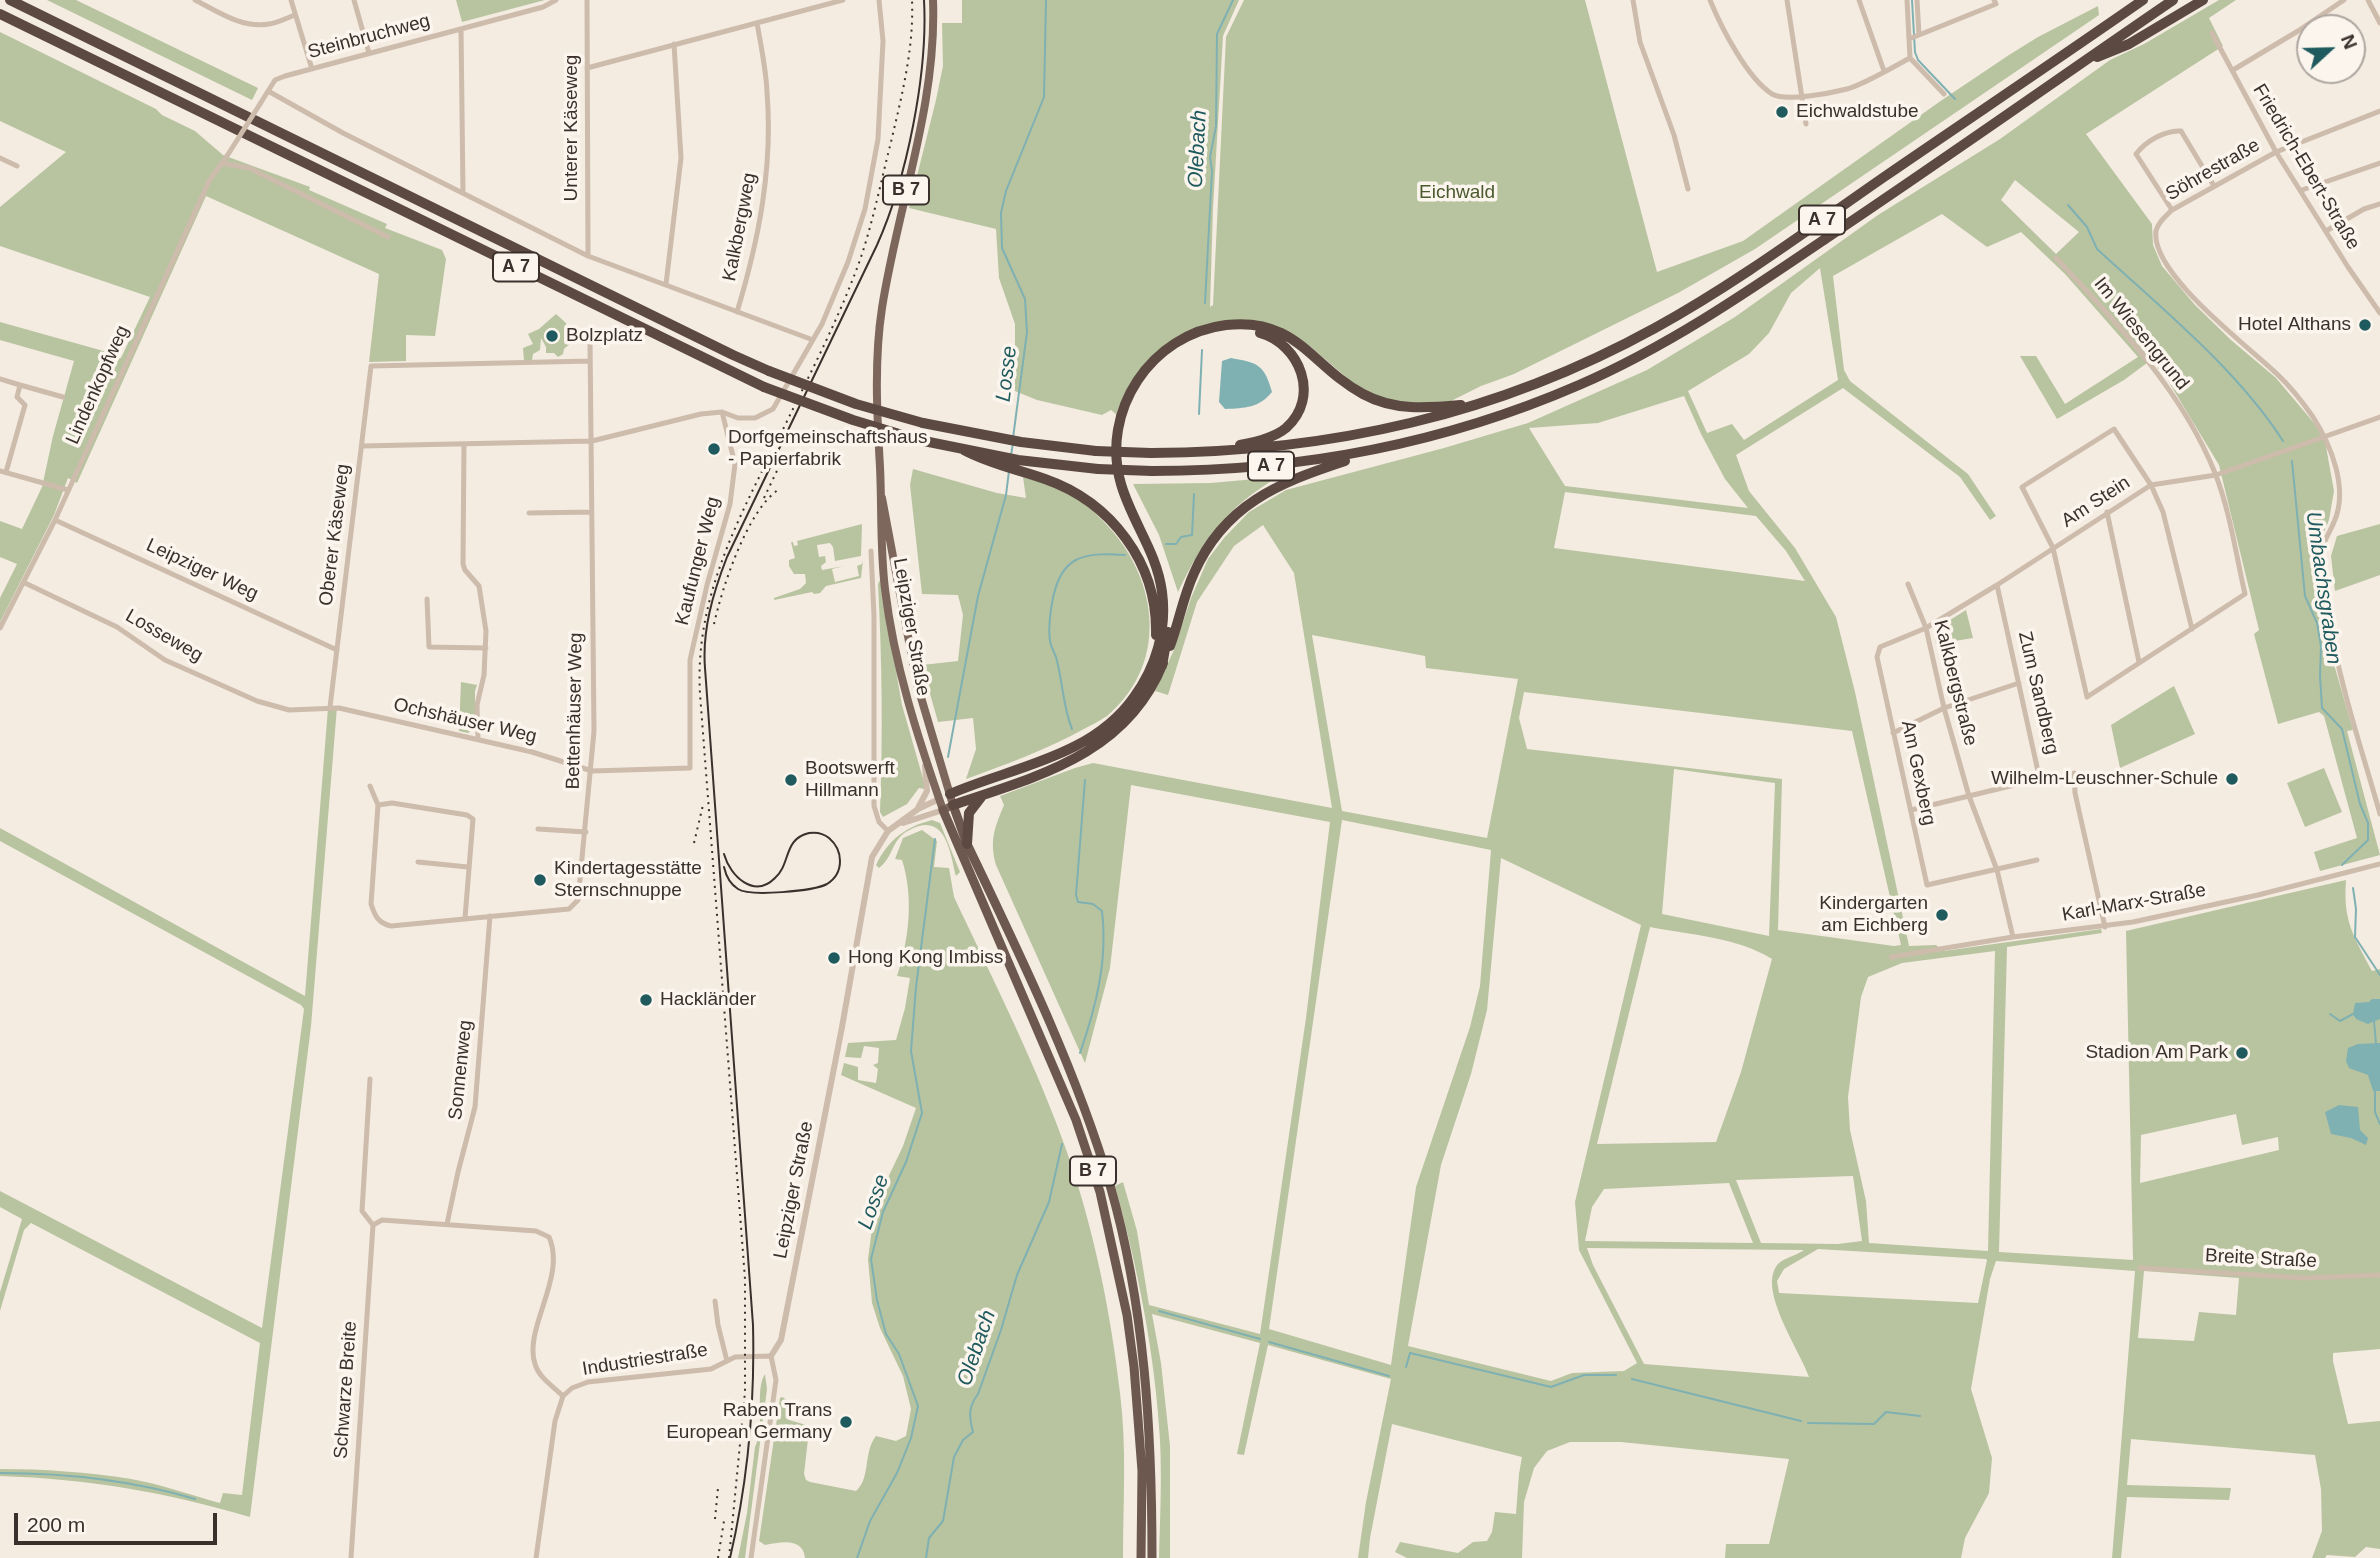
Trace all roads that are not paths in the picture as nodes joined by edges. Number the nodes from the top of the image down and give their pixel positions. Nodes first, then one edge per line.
1 (10, 0) edge
2 (195, 0) edge
3 (291, 0) edge
4 (354, 0) edge
5 (556, 0) edge
6 (587, 0) edge
7 (843, 0) edge
8 (878, 0) edge
9 (933, 0) edge
10 (1633, 0) edge
11 (1710, 0) edge
12 (1787, 0) edge
13 (1859, 0) edge
14 (1907, 0) edge
15 (1917, 0) edge
16 (1994, 0) edge
17 (2143, 0) edge
18 (2173, 0) edge
19 (2203, 0) edge
20 (2344, 0) edge
21 (2368, 0) edge
22 (0, 14) edge
23 (295, 15) junction
24 (757, 23) junction
25 (2380, 23) edge
26 (461, 29) junction
27 (2212, 33) dead end
28 (1914, 37) junction
29 (674, 44) junction
30 (369, 53) junction
31 (1910, 58) junction
32 (2080, 64) junction
33 (587, 68) junction
34 (312, 69) junction
35 (2232, 70) junction
36 (1884, 71) junction
37 (268, 91) junction
38 (1944, 94) dead end
39 (1802, 96) junction
40 (2380, 111) edge
41 (1806, 124) dead end
42 (2276, 152) junction
43 (227, 156) joint
44 (0, 158) edge
45 (222, 163) junction
46 (2380, 163) edge
47 (17, 166) dead end
48 (2214, 186) junction
49 (1688, 189) dead end
50 (2302, 190) junction
51 (463, 193) junction
52 (2380, 204) edge
53 (2172, 210) junction
54 (2326, 231) junction
55 (388, 237) dead end
56 (588, 256) junction
57 (2056, 258) dead end
58 (666, 284) junction
59 (737, 312) junction
60 (2380, 313) edge
61 (590, 340) dead end
62 (813, 340) junction
63 (590, 362) junction
64 (0, 379) edge
65 (20, 385) junction
66 (63, 397) dead end
67 (1482, 404) junction
68 (722, 412) junction
69 (2380, 417) edge
70 (2326, 438) junction
71 (592, 441) junction
72 (464, 444) junction
73 (362, 446) junction
74 (1389, 447) junction
75 (1195, 453) junction
76 (983, 457) junction
77 (3, 471) edge
78 (2216, 475) junction
79 (2151, 485) junction
80 (68, 490) junction
81 (882, 498) junction
82 (591, 512) junction
83 (2107, 512) junction
84 (529, 513) dead end
85 (55, 520) junction
86 (2053, 548) junction
87 (871, 551) dead end
88 (24, 583) junction
89 (1909, 584) dead end
90 (1997, 585) junction
91 (428, 598) dead end
92 (0, 628) edge
93 (1926, 628) junction
94 (2192, 629) junction
95 (486, 649) junction
96 (337, 650) junction
97 (2139, 662) junction
98 (1157, 664) junction
99 (2019, 682) junction
100 (330, 707) junction
101 (1944, 708) junction
102 (1893, 733) junction
103 (478, 739) junction
104 (924, 757) junction
105 (690, 768) joint
106 (592, 771) junction
107 (2074, 773) dead end
108 (369, 786) dead end
109 (950, 794) junction
110 (982, 795) junction
111 (1969, 796) junction
112 (939, 799) junction
113 (378, 805) junction
114 (953, 805) junction
115 (918, 809) junction
116 (943, 810) junction
117 (1911, 810) junction
118 (2380, 814) edge
119 (898, 825) junction
120 (538, 829) dead end
121 (888, 831) junction
122 (586, 832) junction
123 (967, 844) junction
124 (2037, 860) dead end
125 (418, 862) dead end
126 (2380, 864) edge
127 (468, 867) junction
128 (1997, 870) junction
129 (490, 916) junction
130 (465, 918) junction
131 (2105, 927) junction
132 (2012, 937) junction
133 (1891, 957) dead end
134 (370, 1079) dead end
135 (447, 1224) junction
136 (373, 1225) junction
137 (2140, 1268) dead end
138 (2380, 1275) edge
139 (715, 1301) dead end
140 (771, 1356) junction
141 (727, 1361) junction
142 (564, 1396) junction
143 (351, 1558) edge
144 (536, 1558) edge
145 (751, 1558) edge
146 (1141, 1558) edge
147 (1152, 1558) edge

1 - 75 highway, A 7, bridge
2 - 23 street
3 - 23 street
4 - 30 street
5 - 26 street, Steinbruchweg
6 - 33 street, Unterer Käseweg
7 - 24 street
8 - 62 street
9 - 81 main road, Leipziger Straße / B 7
10 - 49 street
11 - 39 street
12 - 39 street
13 - 36 street
14 - 28 street
15 - 28 street
16 - 28 street
17 - 67 highway, A 7
18 - 32 highway, A 7
19 - 32 highway
20 - 35 street
21 - 25 street
22 - 76 highway, A 7, bridge
23 - 34 street
24 - 29 street
24 - 59 street, Kalkbergweg
26 - 30 street, Steinbruchweg
26 - 51 street
27 - 35 street, Friedrich-Ebert-Straße
28 - 31 street
29 - 33 street
29 - 58 street
30 - 34 street, Steinbruchweg
31 - 36 street
31 - 38 street
32 - 74 highway, A 7
33 - 56 street, Unterer Käseweg
34 - 37 street, Steinbruchweg
35 - 42 street, Friedrich-Ebert-Straße
36 - 39 street
37 - 43 street, Steinbruchweg, bridge
37 - 51 street
39 - 41 street
40 - 42 street, Söhrestraße
42 - 48 street, Söhrestraße
42 - 50 street, Friedrich-Ebert-Straße
43 - 45 street, Lindenkopfweg
44 - 47 street
45 - 55 street
45 - 80 street, Lindenkopfweg
46 - 50 street
48 - 53 street, Söhrestraße
48 - 53 street
50 - 54 street, Friedrich-Ebert-Straße
51 - 56 street
52 - 54 street
53 - 70 street, Söhrestraße
54 - 60 street, Friedrich-Ebert-Straße
56 - 58 street
57 - 78 street, Im Wiesengrund
58 - 59 street
59 - 62 street
61 - 63 street, Bettenhäuser Weg
62 - 68 street
63 - 71 street, Bettenhäuser Weg
63 - 73 street, Oberer Käseweg
64 - 65 street
65 - 66 street
65 - 77 street
67 - 75 highway, A 7
67 - 98 highway
68 - 71 street
68 - 105 street, Kaufunger Weg
69 - 70 street, Am Stein
70 - 78 street, Am Stein
70 - 118 street
71 - 72 street
71 - 82 street, Bettenhäuser Weg
72 - 73 street
72 - 95 street
73 - 96 street, Oberer Käseweg
74 - 76 highway, A 7, bridge
74 - 98 highway
75 - 98 highway
76 - 98 highway
77 - 80 street
78 - 79 street, Am Stein
78 - 94 street, Im Wiesengrund
79 - 83 street, Am Stein
79 - 86 street
79 - 94 street
80 - 85 street, Lindenkopfweg
81 - 104 main road, Leipziger Straße / B 7
81 - 109 main road, Leipziger Straße / B 7
82 - 84 street
82 - 106 street, Bettenhäuser Weg
83 - 86 street, Am Stein
83 - 97 street
85 - 88 street, Lindenkopfweg
85 - 96 street, Leipziger Weg
86 - 90 street, Am Stein
86 - 97 street
87 - 121 street, Leipziger Straße
88 - 92 street, Lindenkopfweg
88 - 100 street, Losseweg
89 - 93 street, Kalkbergstraße
90 - 93 street, Am Stein
90 - 99 street, Zum Sandberg
91 - 95 street
93 - 101 street, Kalkbergstraße
93 - 102 street, Am Gexberg
94 - 97 street
95 - 103 street
96 - 100 street, Oberer Käseweg
98 - 109 highway
98 - 110 highway
99 - 101 street
99 - 111 street, Zum Sandberg
100 - 103 street, Ochshäuser Weg
101 - 102 street
101 - 111 street, Kalkbergstraße
102 - 117 street, Am Gexberg
103 - 106 street, Ochshäuser Weg
104 - 112 main road, Leipziger Straße / B 7
104 - 115 street
105 - 106 street, Ochshäuser Weg
106 - 122 street, Bettenhäuser Weg
107 - 131 street
108 - 113 street
109 - 112 main road
109 - 114 main road, B 7
110 - 114 highway
110 - 123 highway
111 - 117 street
111 - 128 street, Kalkbergstraße
112 - 115 street, Leipziger Straße
112 - 116 main road, Leipziger Straße / B 7
113 - 127 street
113 - 130 street
114 - 116 main road
114 - 123 highway, B 7
115 - 119 street, Leipziger Straße
116 - 119 street, Leipziger Straße
116 - 146 highway, B 7
117 - 128 street, Am Gexberg
119 - 121 street, Leipziger Straße
120 - 122 street
121 - 140 street, Leipziger Straße
122 - 129 street, Bettenhäuser Weg
123 - 147 highway, B 7
124 - 128 street
125 - 127 street
126 - 131 street, Karl-Marx-Straße
127 - 130 street
128 - 132 street, Kalkbergstraße
129 - 130 street
129 - 135 street, Sonnenweg
131 - 132 street, Karl-Marx-Straße
132 - 133 street, Karl-Marx-Straße
134 - 136 street, Schwarze Breite
135 - 136 street
135 - 142 street
136 - 143 street, Schwarze Breite
137 - 138 street, Breite Straße
139 - 141 street
140 - 141 street, Industriestraße
140 - 145 street, Leipziger Straße
141 - 142 street, Industriestraße
142 - 144 street, Industriestraße

